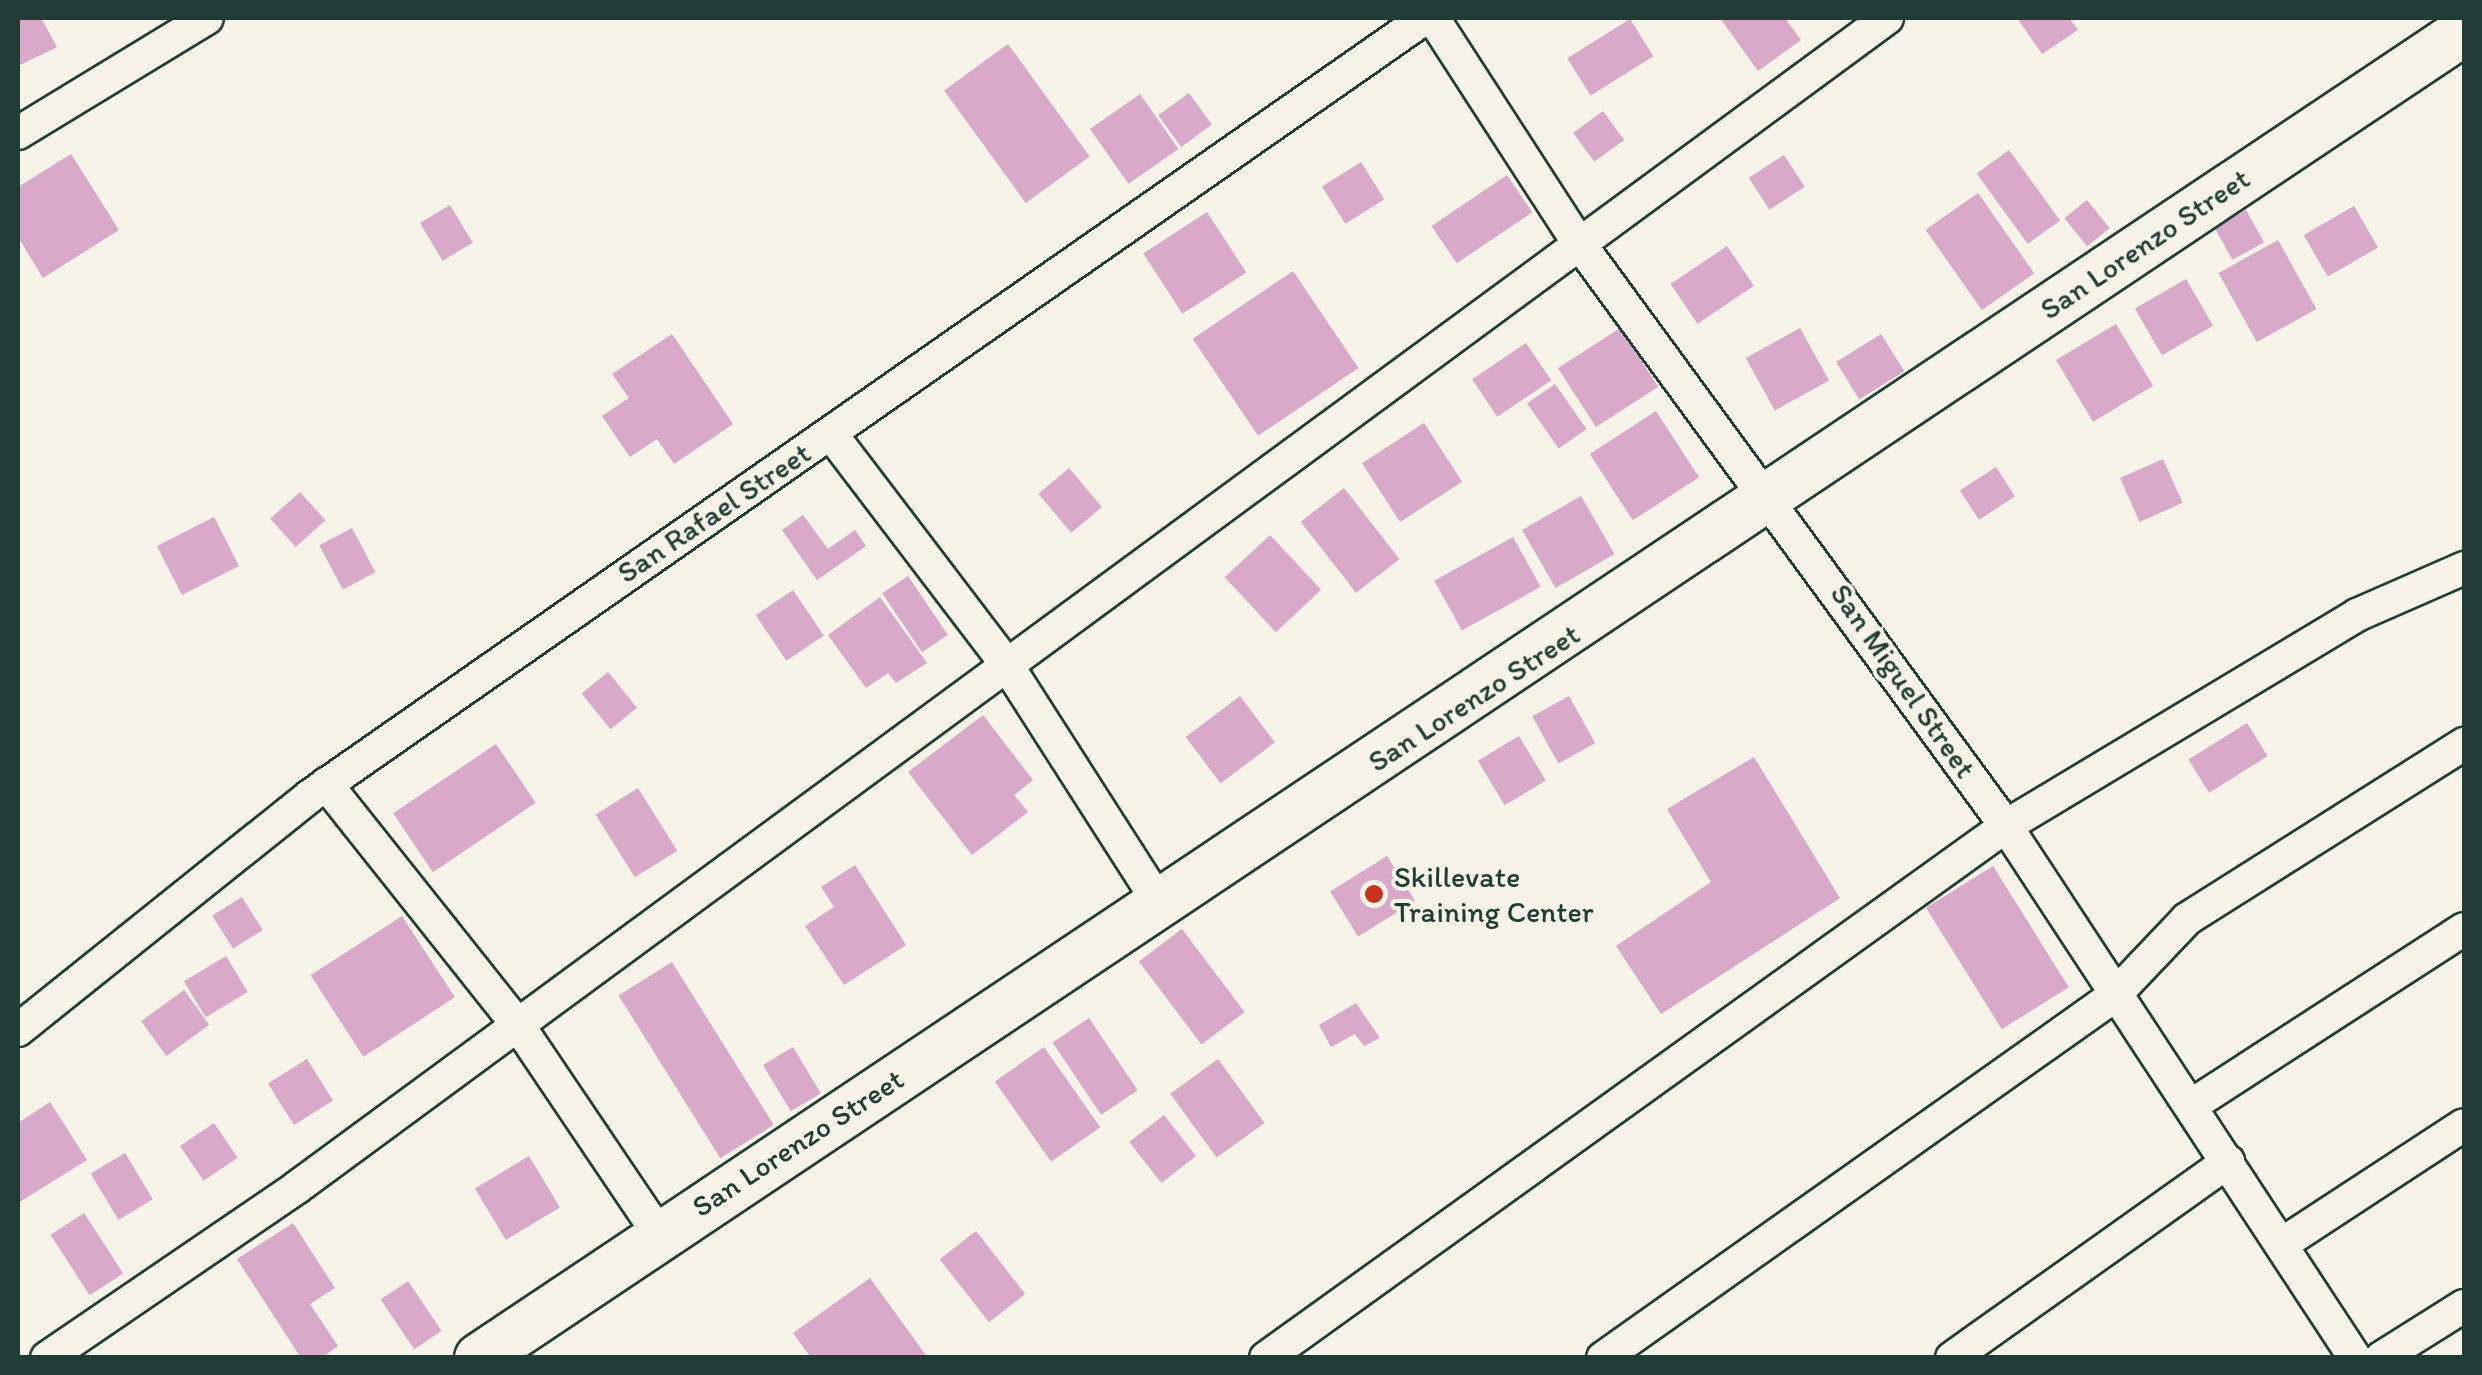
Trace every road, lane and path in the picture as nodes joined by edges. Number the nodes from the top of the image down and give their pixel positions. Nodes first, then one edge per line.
1 (207, 18) edge
2 (1425, 18) edge
3 (1433, 18) edge
4 (1887, 18) edge
5 (2464, 31) edge
6 (18, 133) edge
7 (1576, 239) junction
8 (831, 434) junction
9 (1775, 500) junction
10 (2464, 568) edge
11 (1007, 666) junction
12 (2464, 744) edge
13 (326, 784) junction
14 (2006, 826) junction
15 (1160, 904) junction
16 (2464, 929) edge
17 (2114, 996) junction
18 (518, 1025) junction
19 (18, 1030) edge
20 (2192, 1106) junction
21 (2464, 1125) edge
22 (2228, 1162) junction
23 (659, 1234) junction
24 (2282, 1244) junction
25 (2464, 1306) edge
26 (2344, 1353) edge
27 (47, 1358) edge
28 (479, 1358) edge
29 (1266, 1358) edge
30 (1603, 1358) edge
31 (1952, 1358) edge
32 (2381, 1358) edge

1 - 6 street
2 - 8 street, San Rafael Street
3 - 7 street, San Miguel Street
4 - 7 street
5 - 9 street, San Lorenzo Street
7 - 9 street, San Miguel Street
7 - 11 street
8 - 11 street
8 - 13 street, San Rafael Street
9 - 14 street, San Miguel Street
9 - 15 street, San Lorenzo Street
10 - 14 street
11 - 15 street
11 - 18 street
12 - 17 street
13 - 18 street
13 - 19 street, San Rafael Street
14 - 17 street, San Miguel Street
14 - 29 street
15 - 23 street, San Lorenzo Street
16 - 20 street
17 - 20 street, San Miguel Street
17 - 30 street
18 - 23 street
18 - 27 street
20 - 22 street, San Miguel Street
21 - 24 street
22 - 24 street, San Miguel Street
22 - 31 street
23 - 28 street, San Lorenzo Street
24 - 26 street, San Miguel Street
25 - 32 street

